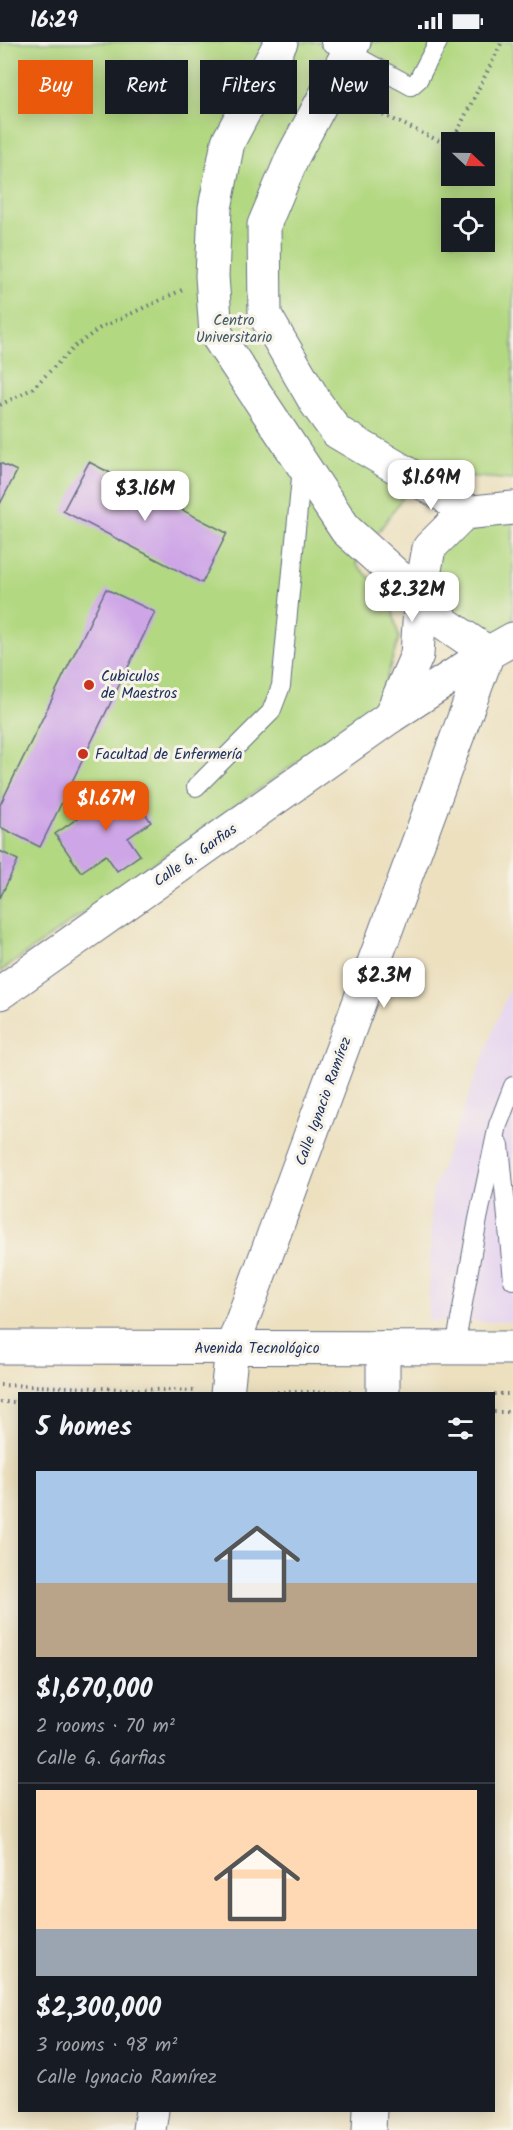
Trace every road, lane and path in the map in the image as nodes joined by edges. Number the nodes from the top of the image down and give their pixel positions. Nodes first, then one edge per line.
1 (281, 42) edge
2 (438, 42) edge
3 (502, 42) edge
4 (344, 46) edge
5 (383, 114) edge
6 (457, 132) edge
7 (441, 142) edge
8 (212, 276) junction
9 (0, 405) edge
10 (337, 432) junction
11 (303, 465) junction
12 (513, 508) edge
13 (464, 513) junction
14 (421, 592) junction
15 (500, 646) edge
16 (390, 717) junction
17 (196, 787) dead end
18 (0, 993) edge
19 (513, 1086) edge
20 (498, 1125) junction
21 (513, 1280) edge
22 (0, 1347) edge
23 (232, 1348) junction
24 (383, 1348) junction
25 (455, 1348) junction
26 (513, 1348) edge
27 (227, 1392) edge
28 (382, 1392) edge
29 (495, 1394) edge
30 (513, 1394) edge
31 (0, 1402) edge
32 (18, 1402) edge
33 (495, 1412) edge
34 (513, 1412) edge
35 (152, 2112) edge
36 (369, 2112) edge
37 (149, 2130) edge
38 (369, 2130) edge

1 - 8 street
2 - 4 lane
3 - 6 path
4 - 10 street
5 - 7 path
8 - 9 path
8 - 11 street
10 - 11 street
10 - 13 street
11 - 14 street
11 - 17 lane
12 - 13 street
13 - 14 street
14 - 15 street
14 - 16 street
15 - 16 street, Calle G. Garfias
15 - 23 street, Calle Ignacio Ramírez
16 - 18 street, Calle G. Garfias
19 - 20 lane
20 - 21 lane
20 - 25 lane
22 - 23 street, Avenida Tecnológico
23 - 24 street, Avenida Tecnológico
23 - 27 street, Calle Ignacio Ramírez
24 - 25 street, Avenida Tecnológico
24 - 28 street
25 - 26 street, Avenida Tecnológico
29 - 30 path
31 - 32 path
33 - 34 path
35 - 37 street
36 - 38 street

